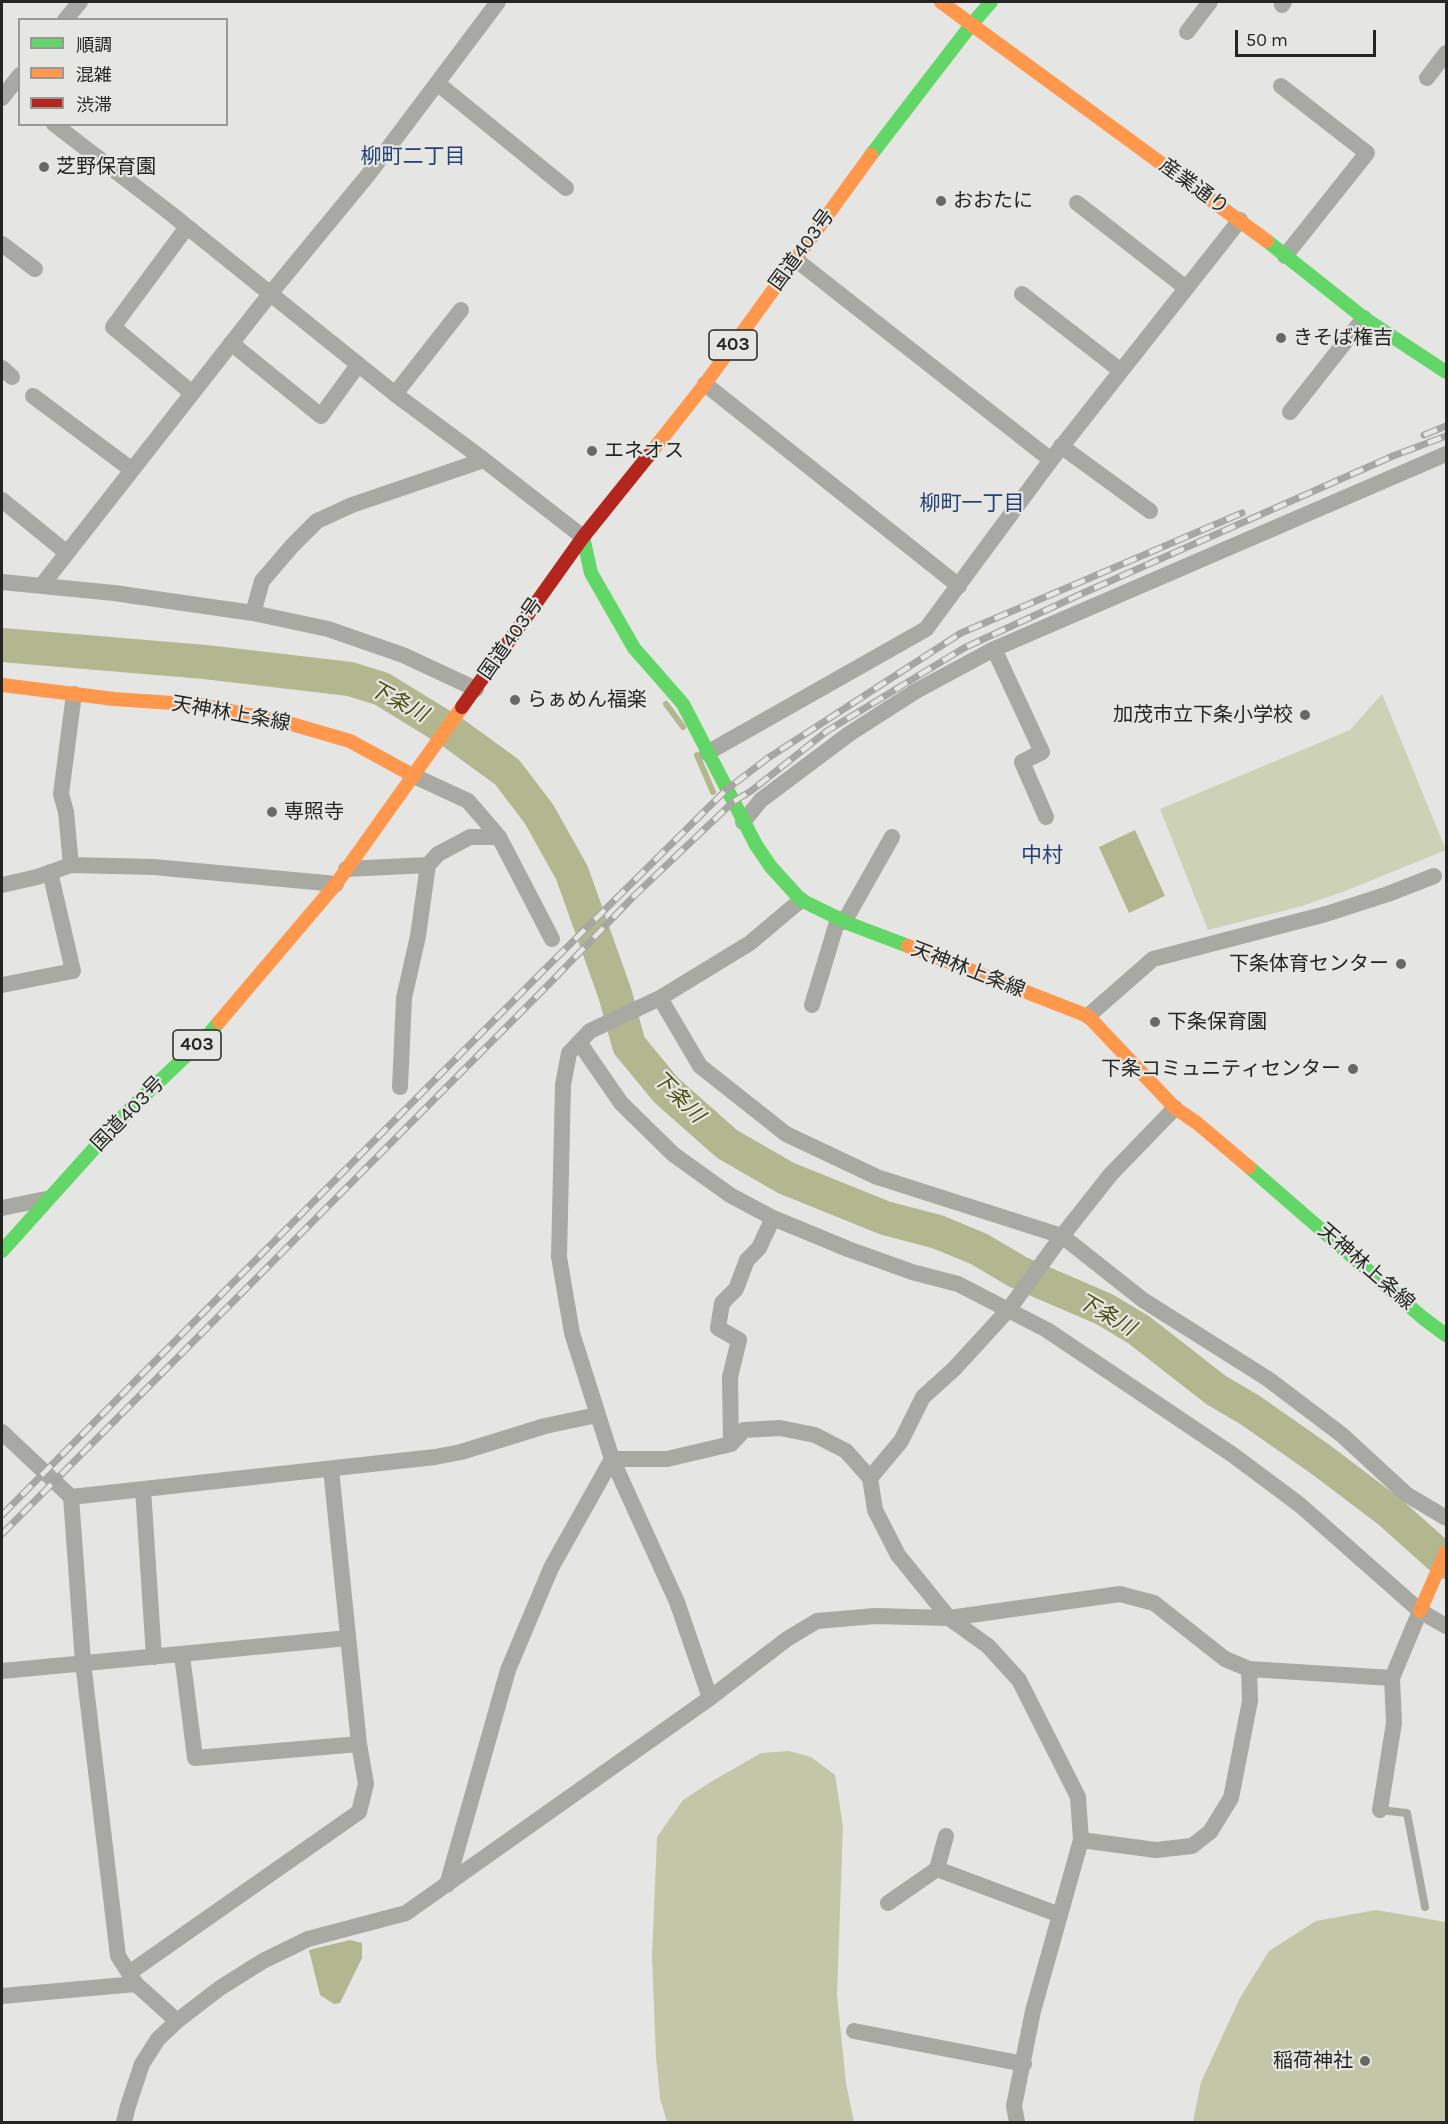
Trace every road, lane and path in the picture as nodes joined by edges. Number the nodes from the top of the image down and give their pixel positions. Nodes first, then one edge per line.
1 (80, 2) edge
2 (498, 2) edge
3 (941, 2) edge
4 (991, 2) edge
5 (1210, 2) edge
6 (67, 18) edge
7 (971, 25) junction
8 (1187, 32) dead end
9 (1446, 53) edge
10 (18, 78) edge
11 (1427, 78) dead end
12 (437, 83) junction
13 (1281, 86) dead end
14 (7, 93) edge
15 (57, 126) edge
16 (566, 188) dead end
17 (1077, 203) dead end
18 (1240, 220) junction
19 (187, 227) junction
20 (2, 244) edge
21 (1285, 256) junction
22 (795, 259) junction
23 (35, 270) dead end
24 (1186, 288) junction
25 (270, 294) junction
26 (1022, 294) dead end
27 (461, 310) dead end
28 (1364, 318) junction
29 (231, 343) junction
30 (358, 364) junction
31 (1121, 371) junction
32 (1446, 372) edge
33 (705, 384) junction
34 (192, 393) junction
35 (395, 394) junction
36 (33, 396) dead end
37 (1290, 412) dead end
38 (1061, 446) junction
39 (1446, 454) edge
40 (484, 460) junction
41 (1051, 460) junction
42 (132, 470) junction
43 (2, 500) edge
44 (1150, 511) dead end
45 (583, 537) junction
46 (67, 553) junction
47 (2, 582) edge
48 (42, 585) junction
49 (959, 586) junction
50 (253, 613) junction
51 (994, 649) junction
52 (2, 686) edge
53 (476, 689) junction
54 (74, 694) junction
55 (707, 753) junction
56 (414, 776) junction
57 (1046, 818) dead end
58 (744, 822) junction
59 (499, 837) junction
60 (892, 837) dead end
61 (71, 865) junction
62 (428, 865) junction
63 (346, 869) junction
64 (50, 872) junction
65 (1434, 876) dead end
66 (336, 884) junction
67 (2, 885) edge
68 (801, 900) junction
69 (842, 920) junction
70 (552, 939) dead end
71 (2, 985) edge
72 (660, 998) junction
73 (812, 1005) dead end
74 (1088, 1016) junction
75 (584, 1037) junction
76 (400, 1087) dead end
77 (1175, 1108) junction
78 (50, 1198) junction
79 (2, 1208) edge
80 (773, 1218) junction
81 (1062, 1236) junction
82 (2, 1251) edge
83 (1009, 1310) junction
84 (1446, 1335) edge
85 (597, 1415) junction
86 (2, 1432) edge
87 (730, 1444) junction
88 (612, 1459) junction
89 (331, 1469) junction
90 (870, 1478) junction
91 (143, 1489) junction
92 (70, 1497) junction
93 (1446, 1518) edge
94 (1446, 1552) edge
95 (1420, 1611) junction
96 (949, 1618) junction
97 (1446, 1626) edge
98 (348, 1638) junction
99 (182, 1655) junction
100 (154, 1657) junction
101 (83, 1662) junction
102 (1249, 1669) junction
103 (2, 1671) edge
104 (1392, 1678) junction
105 (710, 1698) junction
106 (359, 1744) junction
107 (1380, 1810) joint
108 (946, 1836) dead end
109 (1081, 1840) junction
110 (937, 1869) junction
111 (447, 1885) junction
112 (888, 1903) dead end
113 (1425, 1907) dead end
114 (1060, 1915) junction
115 (133, 1978) junction
116 (2, 1996) edge
117 (177, 2021) junction
118 (854, 2031) dead end
119 (1024, 2064) junction
120 (124, 2122) edge
121 (1017, 2122) edge

1 - 6 street
2 - 12 street
3 - 7 main road, 産業通り
4 - 7 main road, 国道403号 / 403
5 - 8 street
7 - 18 main road, 産業通り
7 - 22 main road, 国道403号 / 403
9 - 11 street
10 - 14 street
12 - 16 street
12 - 25 street
13 - 21 street
15 - 19 street
17 - 24 street
18 - 21 main road, 産業通り
18 - 24 street
19 - 25 street
19 - 34 street
20 - 23 street
21 - 28 main road, 産業通り
22 - 33 main road, 国道403号 / 403
22 - 41 street
24 - 31 street
25 - 29 street
25 - 30 street
26 - 31 street
27 - 35 street
28 - 32 main road, 産業通り
28 - 37 street
29 - 30 street
29 - 34 street
30 - 35 street
31 - 38 street
33 - 45 main road, 国道403号 / 403
33 - 49 street
34 - 42 street
35 - 40 street
36 - 42 street
38 - 41 street
38 - 44 street
39 - 51 street
40 - 45 street
40 - 50 street
41 - 49 street
42 - 46 street
43 - 46 street
45 - 53 main road, 国道403号 / 403
45 - 55 main road, 天神林上条線
46 - 48 street
47 - 48 street
48 - 50 street
49 - 55 street
50 - 53 street
51 - 57 street
51 - 58 street
52 - 54 main road, 天神林上条線
53 - 56 main road, 国道403号 / 403
54 - 56 main road, 天神林上条線
54 - 61 street
55 - 58 main road, 天神林上条線
56 - 59 street
56 - 63 main road, 国道403号 / 403
58 - 68 main road, 天神林上条線
59 - 62 street
59 - 70 street
60 - 69 street
61 - 64 street
61 - 66 street
62 - 63 street
62 - 76 street
63 - 66 main road, 国道403号 / 403
64 - 67 street
64 - 71 street
65 - 74 street
66 - 78 main road, 国道403号 / 403
68 - 69 main road, 天神林上条線
68 - 72 street
69 - 73 street
69 - 74 main road, 天神林上条線
72 - 75 street
72 - 81 street
74 - 77 main road, 天神林上条線
75 - 80 street
75 - 85 street
77 - 81 street
77 - 84 main road, 天神林上条線
78 - 79 street
78 - 82 main road, 国道403号 / 403
80 - 83 street
80 - 87 street
81 - 83 street
81 - 93 street
83 - 90 street
83 - 95 street
85 - 88 street
85 - 89 street
86 - 92 street
87 - 88 street
87 - 90 street
88 - 105 street
88 - 111 street
89 - 91 street
89 - 98 street
90 - 96 street
91 - 92 street
91 - 100 street
92 - 101 street
94 - 95 main road
95 - 97 street
95 - 104 street
96 - 102 street
96 - 105 street
96 - 109 street
98 - 99 street
98 - 106 street
99 - 100 street
99 - 106 street
100 - 101 street
101 - 103 street
101 - 115 street
102 - 104 street
102 - 109 street
104 - 107 street
105 - 111 street
106 - 115 street
107 - 113 lane
108 - 110 street
109 - 114 street
110 - 112 street
110 - 114 street
111 - 117 street
114 - 119 street
115 - 116 street
115 - 117 street
117 - 120 street
118 - 119 street
119 - 121 street

